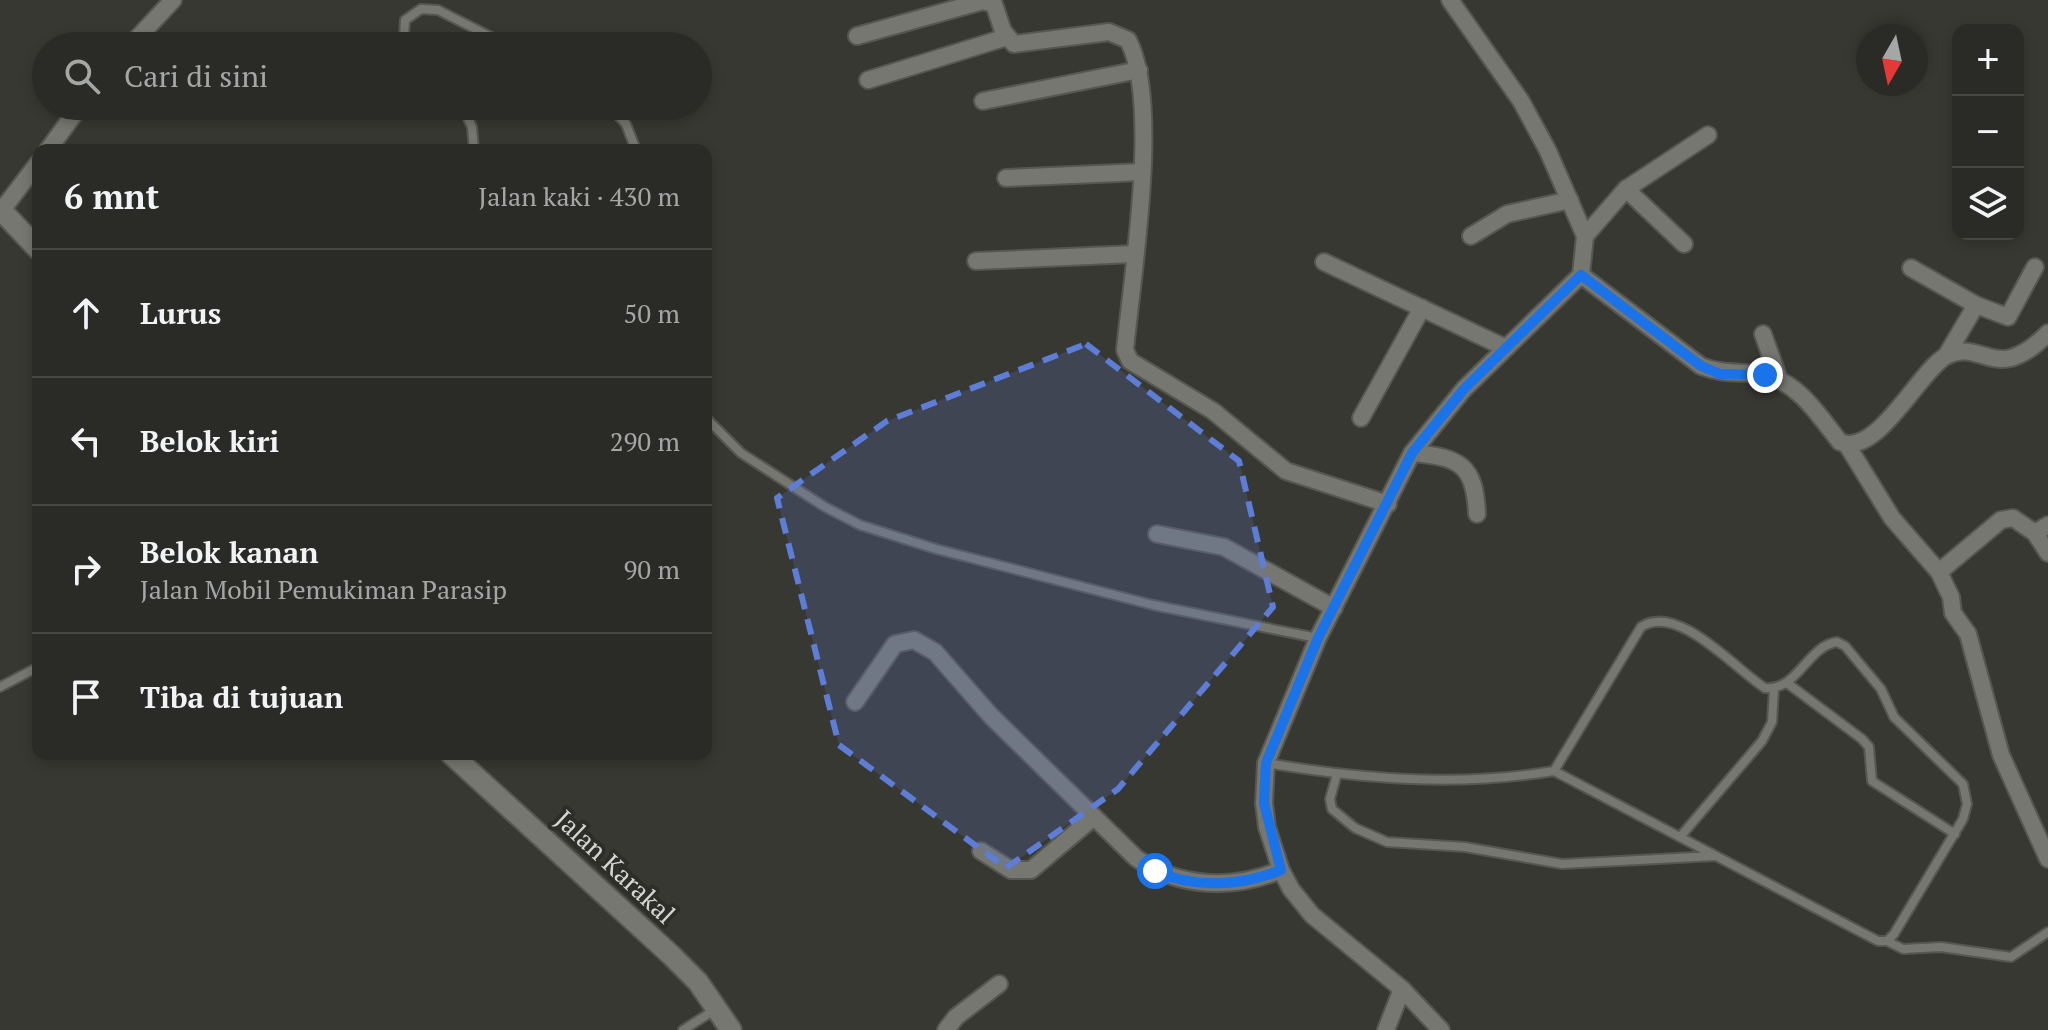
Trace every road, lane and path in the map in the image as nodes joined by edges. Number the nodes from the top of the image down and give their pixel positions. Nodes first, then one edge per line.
1 (173, 0) edge
2 (1450, 0) edge
3 (143, 32) edge
4 (404, 32) edge
5 (481, 32) edge
6 (857, 36) dead end
7 (1007, 37) junction
8 (1139, 70) junction
9 (868, 80) dead end
10 (983, 101) dead end
11 (70, 120) edge
12 (469, 120) edge
13 (622, 120) edge
14 (1708, 135) dead end
15 (52, 144) edge
16 (473, 144) edge
17 (634, 144) edge
18 (32, 171) edge
19 (1142, 172) junction
20 (1006, 178) dead end
21 (1626, 189) junction
22 (1570, 200) junction
23 (1, 210) edge
24 (1471, 236) dead end
25 (1585, 236) junction
26 (32, 243) edge
27 (1684, 244) dead end
28 (1134, 254) junction
29 (976, 261) dead end
30 (1324, 262) dead end
31 (2035, 267) dead end
32 (1911, 268) dead end
33 (1581, 275) junction
34 (1976, 305) junction
35 (1422, 308) junction
36 (2048, 333) edge
37 (1763, 334) dead end
38 (1506, 348) junction
39 (1946, 356) junction
40 (1779, 379) junction
41 (1361, 418) dead end
42 (712, 424) edge
43 (1847, 445) junction
44 (1412, 453) junction
45 (1388, 504) junction
46 (1477, 514) dead end
47 (2042, 529) edge
48 (1157, 534) dead end
49 (2048, 553) edge
50 (1939, 572) junction
51 (1334, 608) junction
52 (1318, 638) junction
53 (32, 670) edge
54 (1787, 683) junction
55 (0, 687) edge
56 (1774, 689) junction
57 (855, 702) dead end
58 (458, 760) edge
59 (1266, 763) junction
60 (1554, 771) junction
61 (1337, 774) junction
62 (1094, 817) junction
63 (1955, 834) junction
64 (1680, 837) junction
65 (981, 851) dead end
66 (1715, 856) junction
67 (2048, 859) edge
68 (1281, 870) junction
69 (2048, 932) edge
70 (1887, 941) junction
71 (999, 984) dead end
72 (1402, 989) junction
73 (717, 1008) junction
74 (695, 1026) edge
75 (683, 1030) edge
76 (731, 1030) edge
77 (946, 1030) edge
78 (1386, 1030) edge
79 (1441, 1030) edge

1 - 3 street
2 - 22 street
4 - 5 lane
6 - 7 street
7 - 8 street
7 - 9 street
8 - 10 street
8 - 19 street
11 - 15 street
12 - 16 lane
13 - 17 lane
14 - 21 street
18 - 23 street
19 - 20 street
19 - 28 street
21 - 25 street
21 - 27 street
22 - 24 street
22 - 25 street
23 - 26 main road
25 - 33 street
28 - 29 street
28 - 45 street
30 - 35 street
31 - 34 street
32 - 34 street
33 - 38 street
33 - 40 street
34 - 39 street
35 - 38 street
35 - 41 street
36 - 39 street
37 - 40 street
38 - 44 street
39 - 43 street
40 - 43 street
42 - 52 lane
43 - 50 street
44 - 45 street
44 - 46 street
45 - 51 street
47 - 49 street
47 - 50 street
48 - 51 street
50 - 67 street
51 - 52 street
52 - 59 street
53 - 55 lane
54 - 56 lane
54 - 63 lane
54 - 63 lane
56 - 60 lane
56 - 64 lane
57 - 62 street
58 - 73 main road, Jalan Karakal
59 - 61 lane
59 - 68 street
60 - 61 lane
60 - 64 lane
61 - 66 lane
62 - 65 street
62 - 68 street
63 - 70 lane
64 - 66 lane
66 - 70 lane
68 - 72 street
69 - 70 lane
71 - 77 street
72 - 78 street
72 - 79 street
73 - 74 lane
73 - 76 main road, Jalan Karakal
74 - 75 lane

